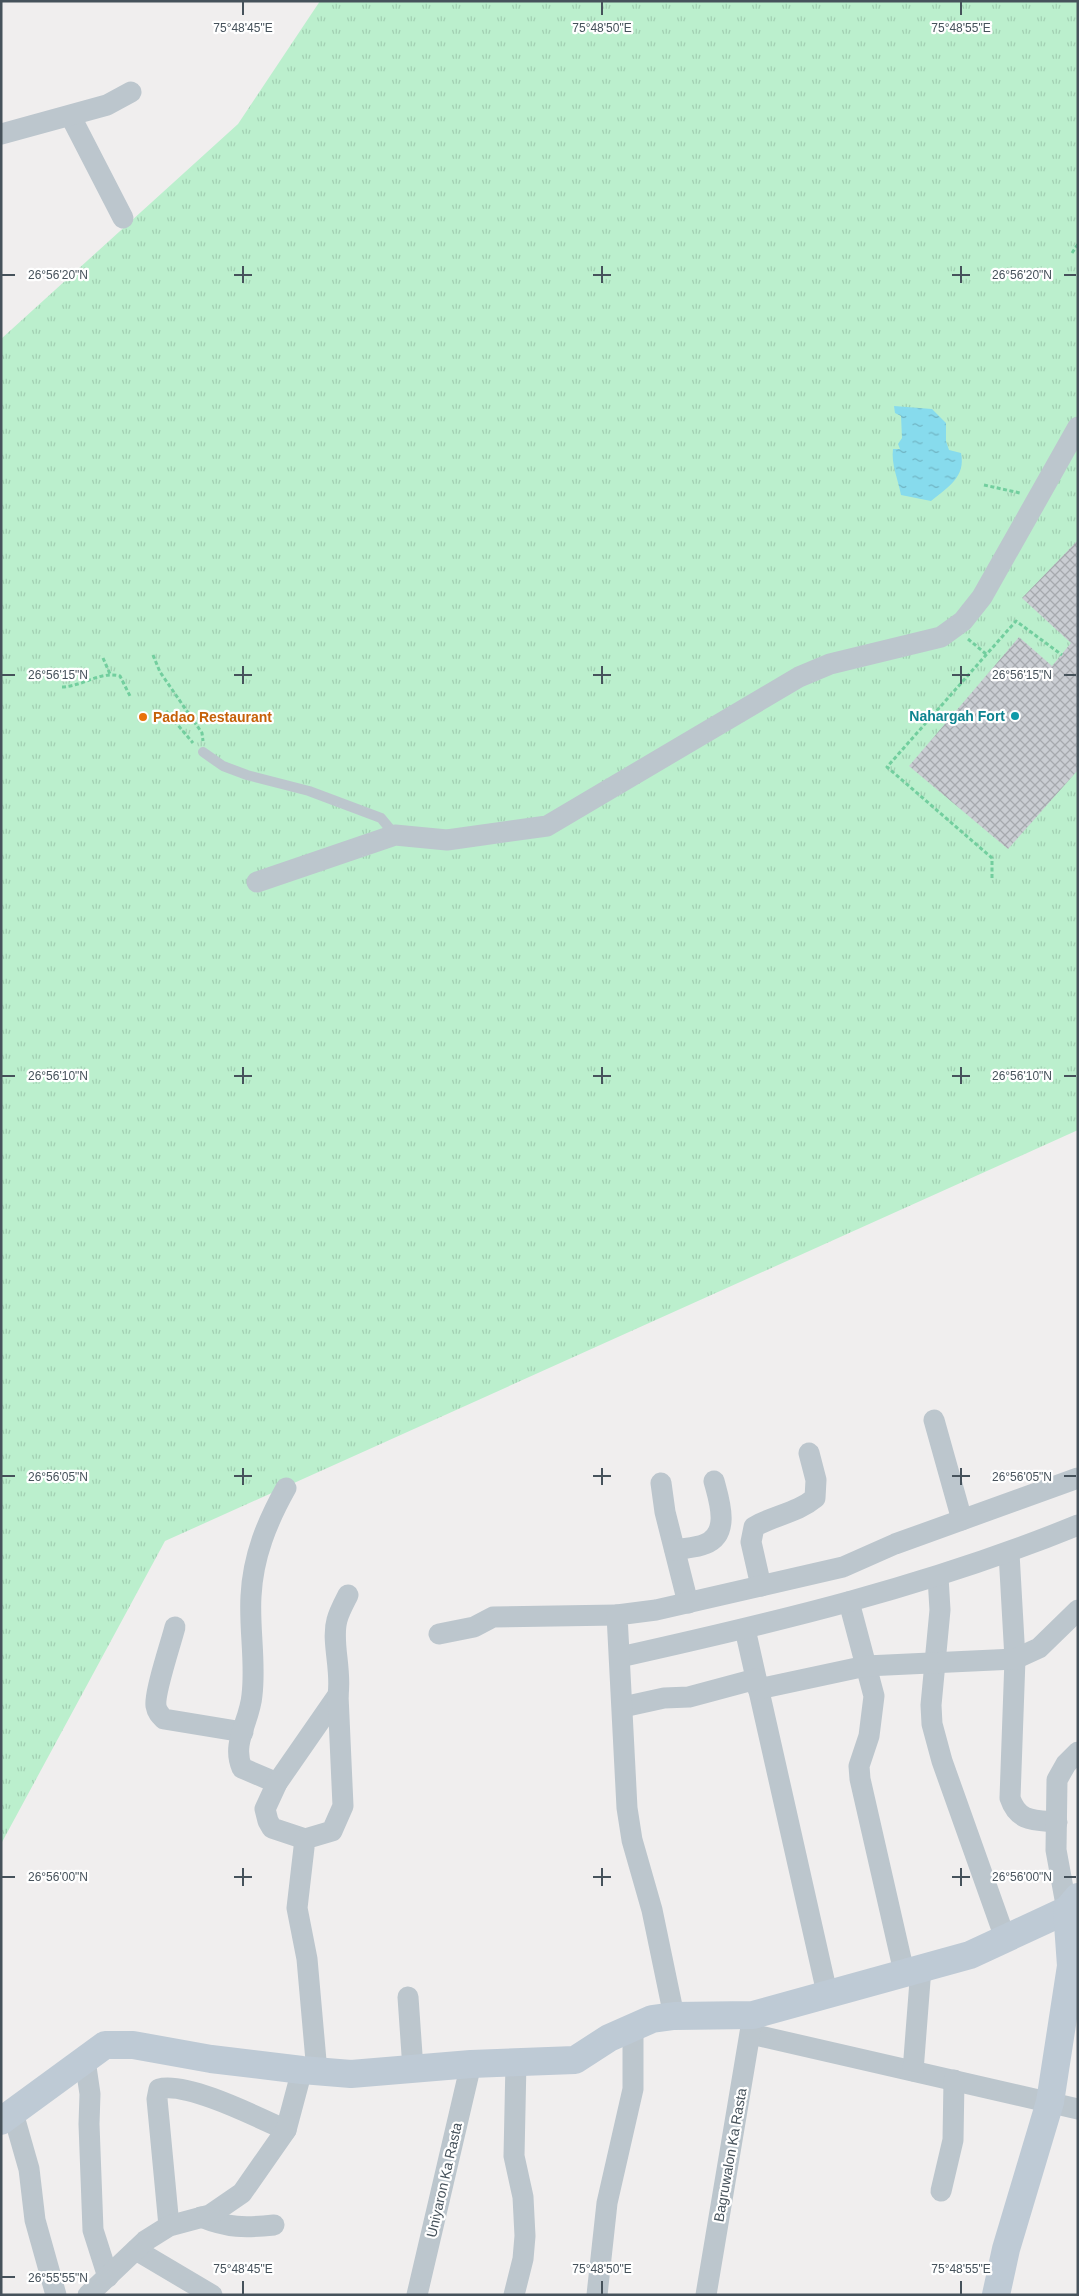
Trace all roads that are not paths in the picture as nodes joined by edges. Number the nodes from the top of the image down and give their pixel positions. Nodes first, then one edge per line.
1 (131, 92) dead end
2 (70, 117) junction
3 (1, 134) edge
4 (122, 218) dead end
5 (1078, 427) edge
6 (203, 752) road end
7 (396, 835) junction
8 (257, 882) dead end
9 (934, 1420) dead end
10 (809, 1453) dead end
11 (1078, 1478) edge
12 (714, 1481) dead end
13 (661, 1483) dead end
14 (286, 1488) dead end
15 (962, 1520) junction
16 (1078, 1525) edge
17 (675, 1550) junction
18 (1009, 1553) junction
19 (938, 1577) junction
20 (760, 1586) junction
21 (348, 1595) dead end
22 (849, 1602) junction
23 (688, 1603) junction
24 (1078, 1610) edge
25 (617, 1615) junction
26 (175, 1627) dead end
27 (745, 1629) junction
28 (439, 1634) dead end
29 (620, 1657) junction
30 (1015, 1660) junction
31 (934, 1662) junction
32 (866, 1666) junction
33 (757, 1684) junction
34 (338, 1695) junction
35 (624, 1707) junction
36 (243, 1732) junction
37 (1078, 1752) edge
38 (277, 1783) junction
39 (1057, 1822) junction
40 (305, 1839) junction
41 (1073, 1904) edge
42 (1005, 1938) junction
43 (912, 1970) junction
44 (827, 1993) junction
45 (408, 1997) dead end
46 (674, 2016) junction
47 (752, 2024) junction
48 (633, 2027) junction
49 (85, 2060) junction
50 (516, 2062) junction
51 (471, 2064) junction
52 (412, 2069) junction
53 (310, 2071) junction
54 (913, 2071) junction
55 (954, 2080) junction
56 (1050, 2102) junction
57 (1078, 2109) edge
58 (7, 2117) edge
59 (286, 2130) junction
60 (941, 2191) dead end
61 (201, 2217) junction
62 (274, 2225) dead end
63 (169, 2226) junction
64 (136, 2250) junction
65 (108, 2277) junction
66 (56, 2295) edge
67 (88, 2295) edge
68 (212, 2295) edge
69 (417, 2295) edge
70 (514, 2295) edge
71 (597, 2295) edge
72 (706, 2295) edge
73 (996, 2295) edge

1 - 2 street
2 - 3 street
2 - 4 street
5 - 7 street
6 - 7 lane
7 - 8 street
9 - 15 street
10 - 20 street
11 - 15 street
12 - 17 street
13 - 17 street
14 - 36 street
15 - 20 street
16 - 18 street
17 - 23 street
18 - 19 street
18 - 30 street
19 - 22 street
19 - 31 street
20 - 23 street
21 - 34 street
22 - 27 street
22 - 32 street
23 - 25 street
24 - 30 street
25 - 28 street
25 - 29 street
26 - 36 street
27 - 29 street
27 - 33 street
29 - 35 street
30 - 31 street
30 - 39 street
31 - 32 street
31 - 42 street
32 - 33 street
32 - 43 street
33 - 35 street
33 - 44 street
34 - 38 street
34 - 40 street
35 - 46 street
36 - 38 street
37 - 39 street
38 - 40 street
39 - 41 street
40 - 53 street
41 - 42 street
41 - 56 street
42 - 43 street
43 - 44 street
43 - 54 street
44 - 47 street
45 - 52 street
46 - 47 street
46 - 48 street
47 - 54 street
47 - 72 street, Bagruwalon Ka Rasta
48 - 50 street
48 - 71 street
49 - 53 street
49 - 58 street
49 - 65 street
50 - 51 street
50 - 70 street
51 - 52 street
51 - 69 street, Uniyaron Ka Rasta
52 - 53 street
53 - 59 street
54 - 55 street
55 - 56 street
55 - 60 street
56 - 57 street
56 - 73 street
58 - 66 street
59 - 61 street
59 - 63 street
61 - 62 street
61 - 63 street
63 - 64 street
64 - 65 street
64 - 68 street
65 - 67 street

